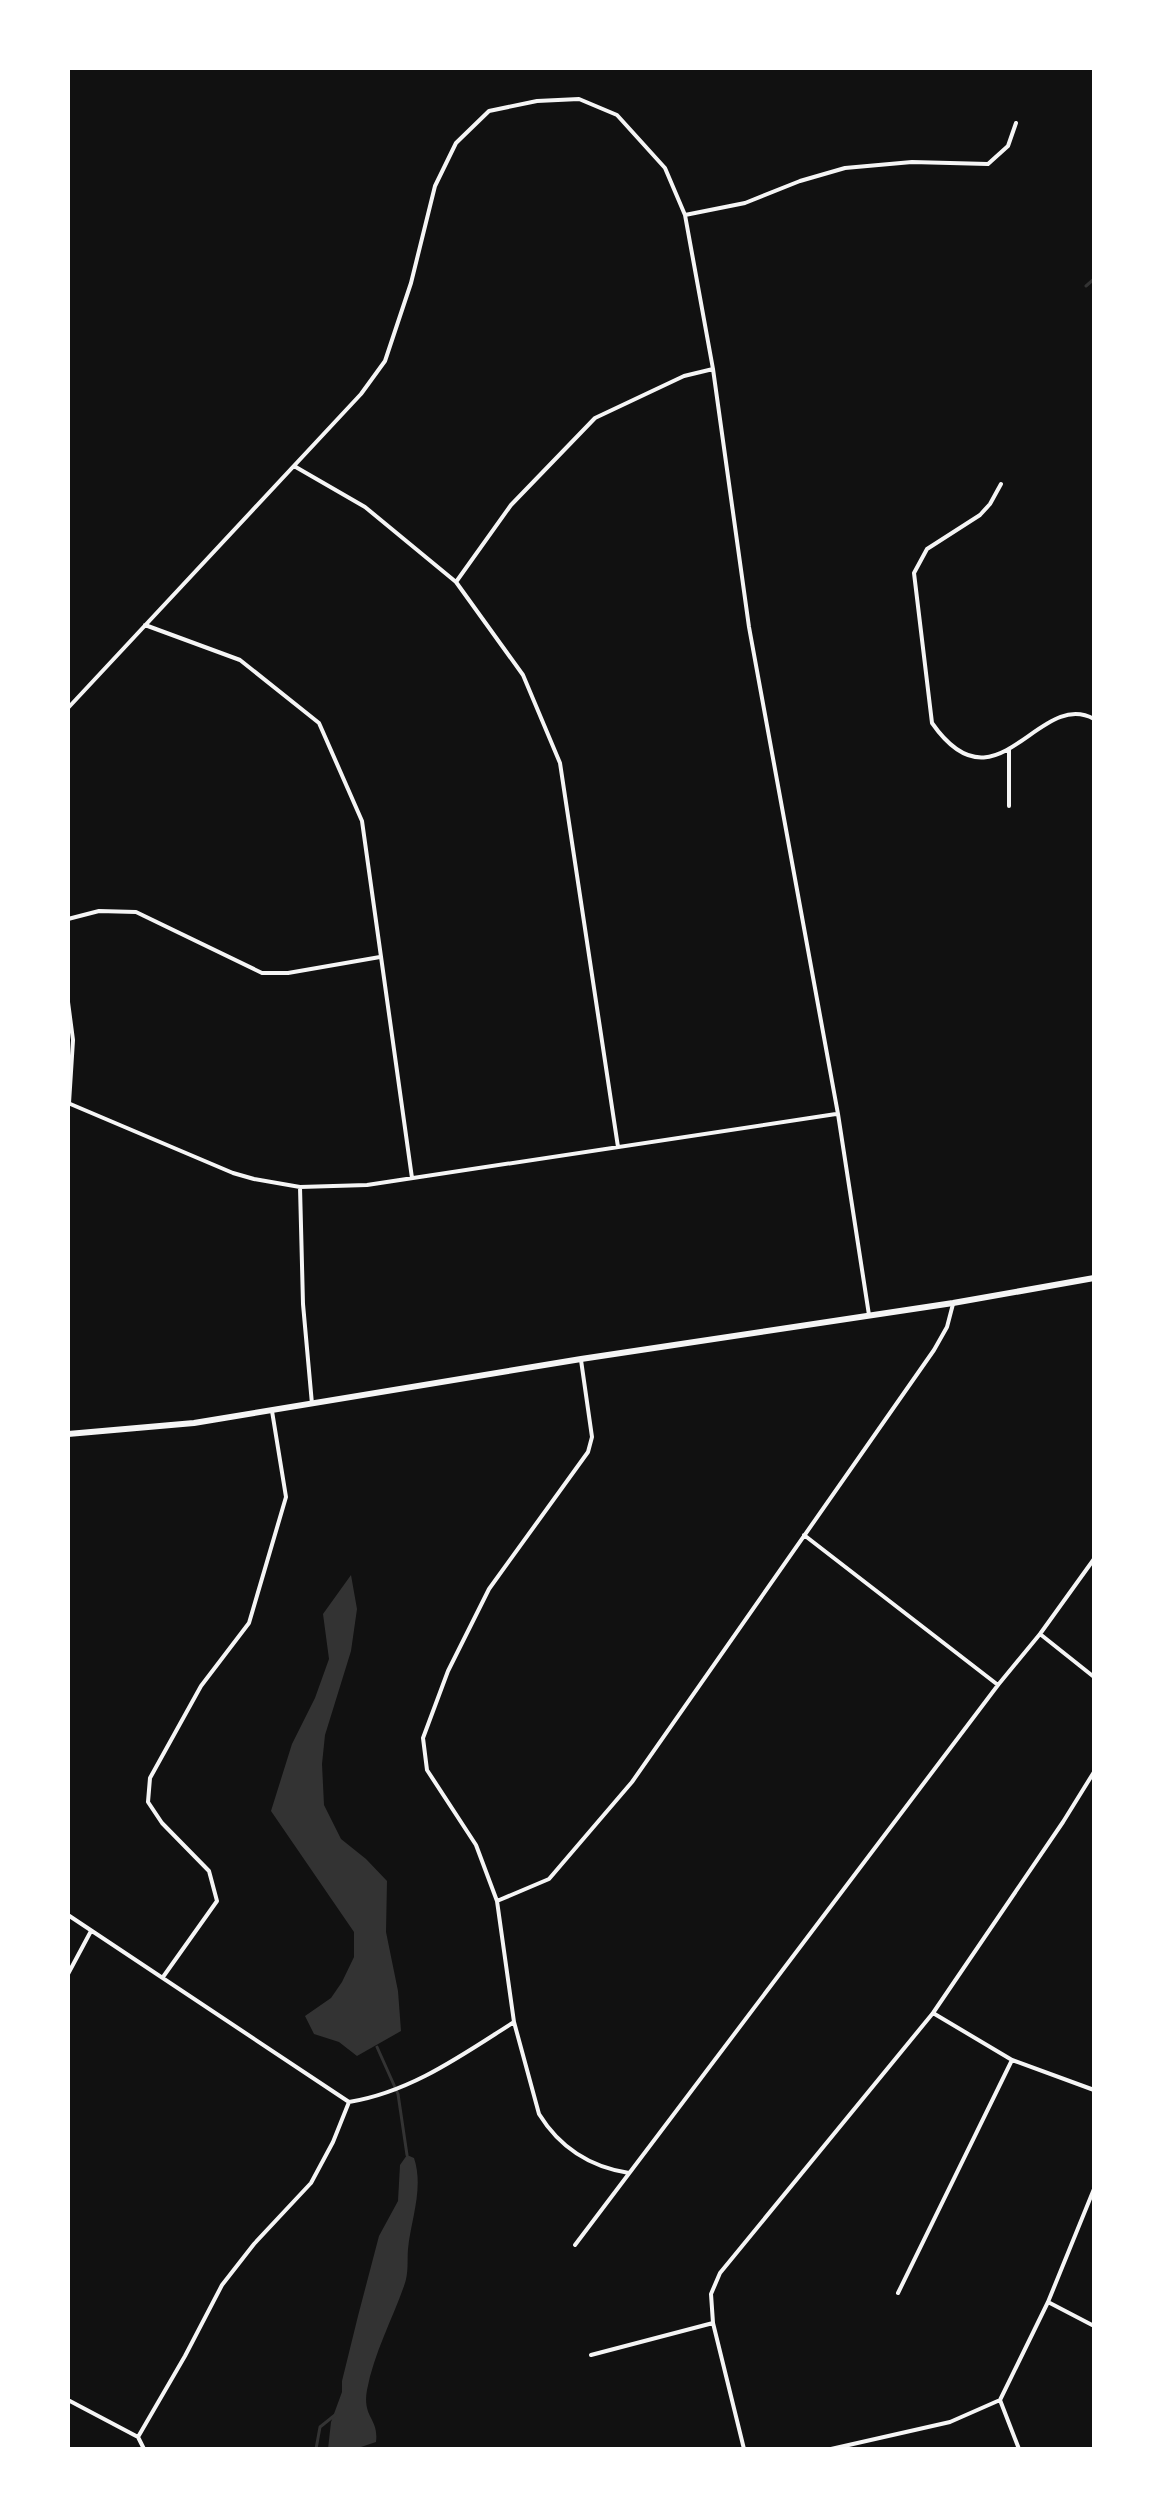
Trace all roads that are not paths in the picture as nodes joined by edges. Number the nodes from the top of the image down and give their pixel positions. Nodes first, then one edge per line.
1 (1016, 123) dead end
2 (685, 215) junction
3 (713, 369) junction
4 (294, 466) junction
5 (1001, 484) dead end
6 (456, 582) junction
7 (145, 625) junction
8 (68, 708) edge
9 (1094, 719) edge
10 (1009, 750) junction
11 (1009, 806) dead end
12 (68, 919) edge
13 (380, 957) junction
14 (68, 1002) edge
15 (69, 1103) edge
16 (838, 1114) junction
17 (618, 1147) junction
18 (412, 1178) junction
19 (300, 1187) junction
20 (1094, 1278) edge
21 (953, 1303) junction
22 (869, 1315) junction
23 (581, 1359) junction
24 (312, 1404) junction
25 (272, 1411) junction
26 (68, 1434) edge
27 (68, 1458) edge
28 (68, 1500) edge
29 (804, 1535) junction
30 (1094, 1559) edge
31 (1040, 1634) junction
32 (1094, 1677) edge
33 (998, 1685) junction
34 (1094, 1772) edge
35 (497, 1901) junction
36 (68, 1915) edge
37 (91, 1931) junction
38 (68, 1974) edge
39 (163, 1977) junction
40 (933, 2013) junction
41 (514, 2022) junction
42 (1012, 2060) junction
43 (1094, 2090) edge
44 (349, 2102) junction
45 (629, 2173) junction
46 (1094, 2189) edge
47 (575, 2245) dead end
48 (898, 2293) dead end
49 (1048, 2302) junction
50 (713, 2323) junction
51 (1094, 2326) edge
52 (591, 2355) dead end
53 (68, 2400) edge
54 (1000, 2400) junction
55 (138, 2437) junction
56 (144, 2449) edge
57 (744, 2449) edge
58 (831, 2449) edge
59 (1019, 2449) edge

1 - 2 street
2 - 3 street
2 - 4 street
3 - 6 street
3 - 16 street
4 - 6 street
4 - 7 street
5 - 10 street
6 - 17 street
7 - 8 street
7 - 13 street
9 - 10 street
10 - 11 street
12 - 13 street
13 - 18 street
14 - 15 street
15 - 19 street
16 - 17 street
16 - 22 street
17 - 18 street
18 - 19 street
19 - 24 street
20 - 21 street
21 - 22 street
21 - 29 street
22 - 23 street
23 - 24 street
23 - 35 street
24 - 25 street
25 - 26 street
25 - 39 street
27 - 28 street
29 - 33 street
29 - 35 street
30 - 31 street
31 - 32 street
31 - 33 street
33 - 45 street
34 - 40 street
35 - 41 street
36 - 37 street
37 - 38 street
37 - 39 street
39 - 44 street
40 - 42 street
40 - 50 street
41 - 44 street
41 - 45 street
42 - 43 street
42 - 48 street
44 - 55 street
45 - 47 street
46 - 49 street
49 - 51 street
49 - 54 street
50 - 52 street
50 - 57 street
53 - 55 street
54 - 58 street
54 - 59 street
55 - 56 street

